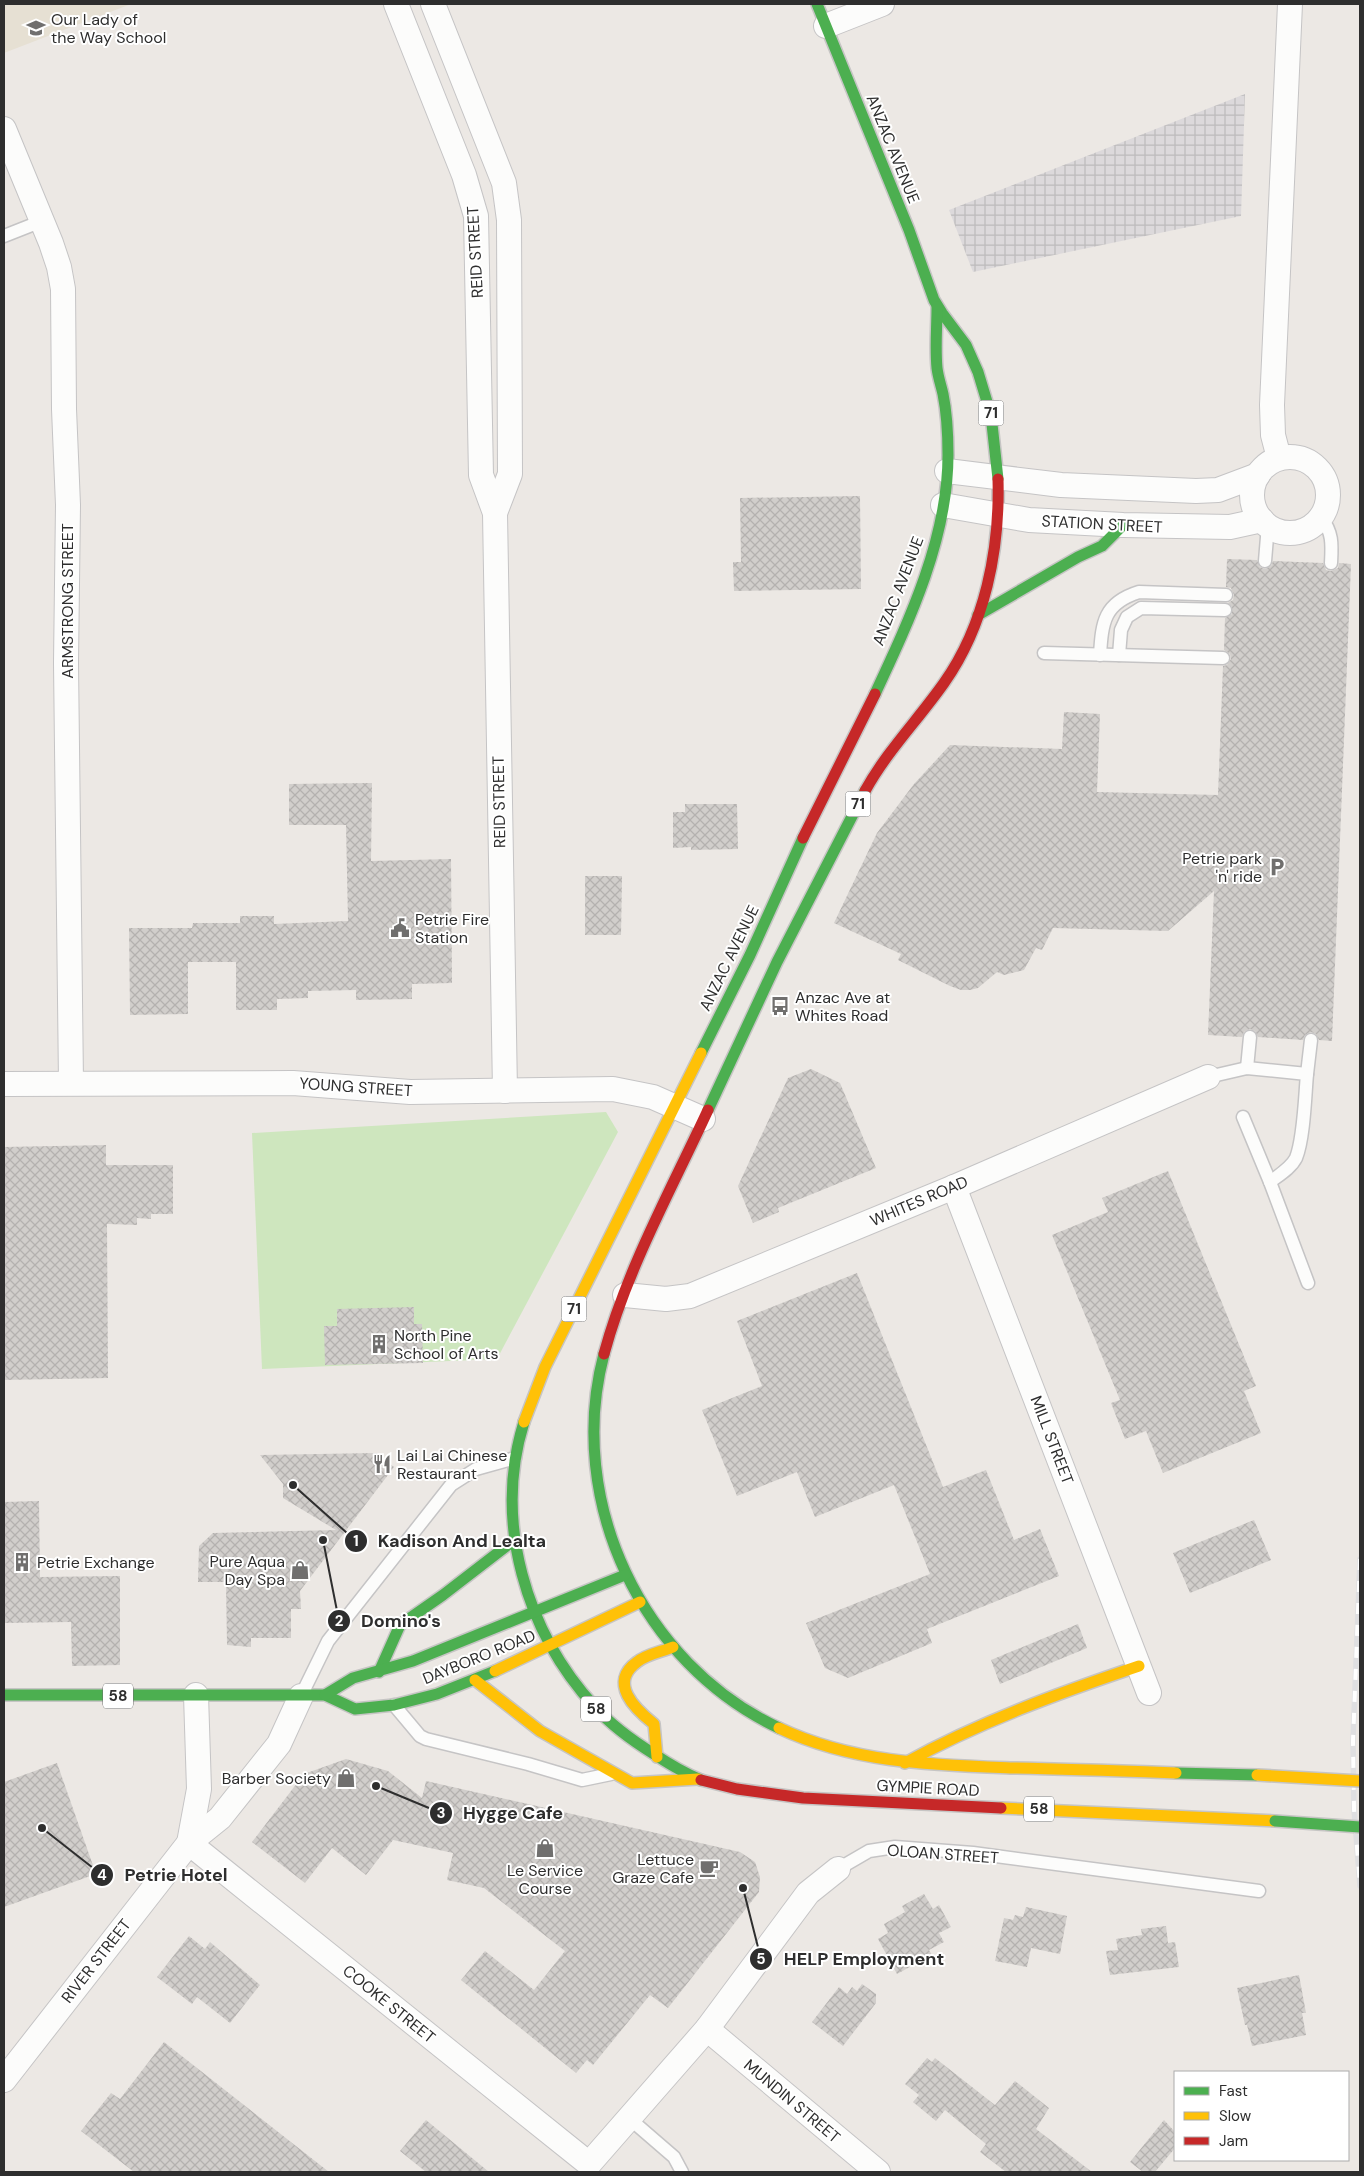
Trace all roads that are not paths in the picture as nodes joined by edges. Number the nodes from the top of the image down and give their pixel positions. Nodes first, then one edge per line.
1 (396, 4) edge
2 (433, 4) edge
3 (817, 4) edge
4 (882, 4) edge
5 (1290, 4) edge
6 (826, 26) junction
7 (4, 129) edge
8 (42, 221) junction
9 (4, 236) edge
10 (937, 306) junction
11 (1279, 458) junction
12 (947, 471) junction
13 (1258, 475) junction
14 (1000, 477) junction
15 (943, 505) junction
16 (495, 513) junction
17 (998, 515) junction
18 (1321, 518) junction
19 (1265, 523) junction
20 (1123, 525) junction
21 (1265, 561) dead end
22 (1331, 563) dead end
23 (1226, 595) dead end
24 (1225, 610) dead end
25 (978, 615) junction
26 (1044, 653) dead end
27 (1100, 654) junction
28 (1119, 655) junction
29 (1224, 658) dead end
30 (1250, 1037) dead end
31 (1311, 1040) dead end
32 (1247, 1068) junction
33 (1307, 1074) junction
34 (1208, 1077) joint
35 (70, 1083) junction
36 (4, 1084) edge
37 (505, 1091) junction
38 (675, 1106) junction
39 (1243, 1117) dead end
40 (703, 1119) junction
41 (1270, 1182) junction
42 (954, 1186) junction
43 (1308, 1283) dead end
44 (624, 1294) junction
45 (515, 1458) junction
46 (513, 1541) junction
47 (626, 1575) junction
48 (640, 1602) junction
49 (534, 1611) junction
50 (549, 1646) junction
51 (673, 1647) junction
52 (1139, 1666) junction
53 (379, 1672) junction
54 (475, 1680) junction
55 (1149, 1693) dead end
56 (325, 1694) junction
57 (4, 1695) edge
58 (196, 1695) junction
59 (301, 1696) junction
60 (394, 1705) junction
61 (657, 1757) junction
62 (906, 1763) junction
63 (614, 1774) junction
64 (698, 1779) junction
65 (1360, 1781) edge
66 (1360, 1826) edge
67 (189, 1843) junction
68 (838, 1868) joint
69 (1259, 1891) dead end
70 (707, 2029) junction
71 (4, 2080) edge
72 (630, 2119) junction
73 (589, 2164) joint
74 (874, 2171) edge
75 (682, 2172) edge

1 - 16 street, REID STREET
2 - 16 street, REID STREET
3 - 6 main road, ANZAC AVENUE / 71
4 - 6 street
5 - 11 street
6 - 10 main road, ANZAC AVENUE / 71
7 - 8 street, ARMSTRONG STREET
8 - 9 lane
8 - 35 street, ARMSTRONG STREET
10 - 12 main road, ANZAC AVENUE / 71
10 - 14 main road, ANZAC AVENUE / 71
11 - 13 street
11 - 18 street
12 - 14 street
12 - 15 main road, ANZAC AVENUE / 71
13 - 14 street
13 - 19 street
14 - 17 main road, ANZAC AVENUE / 71
15 - 17 street, STATION STREET
15 - 38 main road, ANZAC AVENUE / 71
16 - 37 street, REID STREET
17 - 20 street, STATION STREET
17 - 25 main road, ANZAC AVENUE / 71
18 - 19 street
18 - 22 lane
19 - 20 street, STATION STREET
19 - 21 lane
20 - 25 main road
23 - 27 lane
24 - 28 lane
25 - 40 main road, ANZAC AVENUE / 71
26 - 27 lane
27 - 28 lane
28 - 29 lane
30 - 32 lane
31 - 33 lane
32 - 33 lane
32 - 34 lane
33 - 41 lane
34 - 42 street, WHITES ROAD
35 - 36 street, YOUNG STREET
35 - 37 street, YOUNG STREET
37 - 38 street, YOUNG STREET
38 - 40 street, YOUNG STREET
38 - 45 main road, ANZAC AVENUE / 71
39 - 41 lane
40 - 44 main road, ANZAC AVENUE / 71
41 - 43 lane
42 - 44 street, WHITES ROAD
42 - 52 street, MILL STREET
44 - 47 main road, ANZAC AVENUE / 71
45 - 46 main road, ANZAC AVENUE / 71
45 - 59 lane
46 - 49 main road, ANZAC AVENUE / 71
46 - 53 main road
47 - 48 main road, GYMPIE ROAD
47 - 49 main road, DAYBORO ROAD / 58
48 - 50 main road, DAYBORO ROAD
48 - 51 main road, GYMPIE ROAD
49 - 50 main road, 71
49 - 53 main road, DAYBORO ROAD / 58
50 - 54 main road, DAYBORO ROAD
50 - 61 main road, GYMPIE ROAD / 58
51 - 61 main road
51 - 62 main road, GYMPIE ROAD
52 - 55 street, MILL STREET
52 - 62 main road
53 - 56 main road, DAYBORO ROAD / 58
54 - 60 main road, DAYBORO ROAD
54 - 63 main road, 58
56 - 59 main road, DAYBORO ROAD / 58
56 - 60 main road, DAYBORO ROAD
57 - 58 main road, DAYBORO ROAD / 58
58 - 59 main road, DAYBORO ROAD / 58
58 - 67 street, RIVER STREET
59 - 67 street, RIVER STREET
60 - 63 lane
61 - 64 main road, GYMPIE ROAD / 58
62 - 65 main road, GYMPIE ROAD, bridge
63 - 64 main road, 58
64 - 66 main road, GYMPIE ROAD / 58, bridge
67 - 71 street, RIVER STREET
67 - 73 street, COOKE STREET
68 - 69 lane, OLOAN STREET
68 - 70 street, OLOAN STREET
70 - 72 street, OLOAN STREET
70 - 74 street, MUNDIN STREET
72 - 73 street, OLOAN STREET
72 - 75 lane

